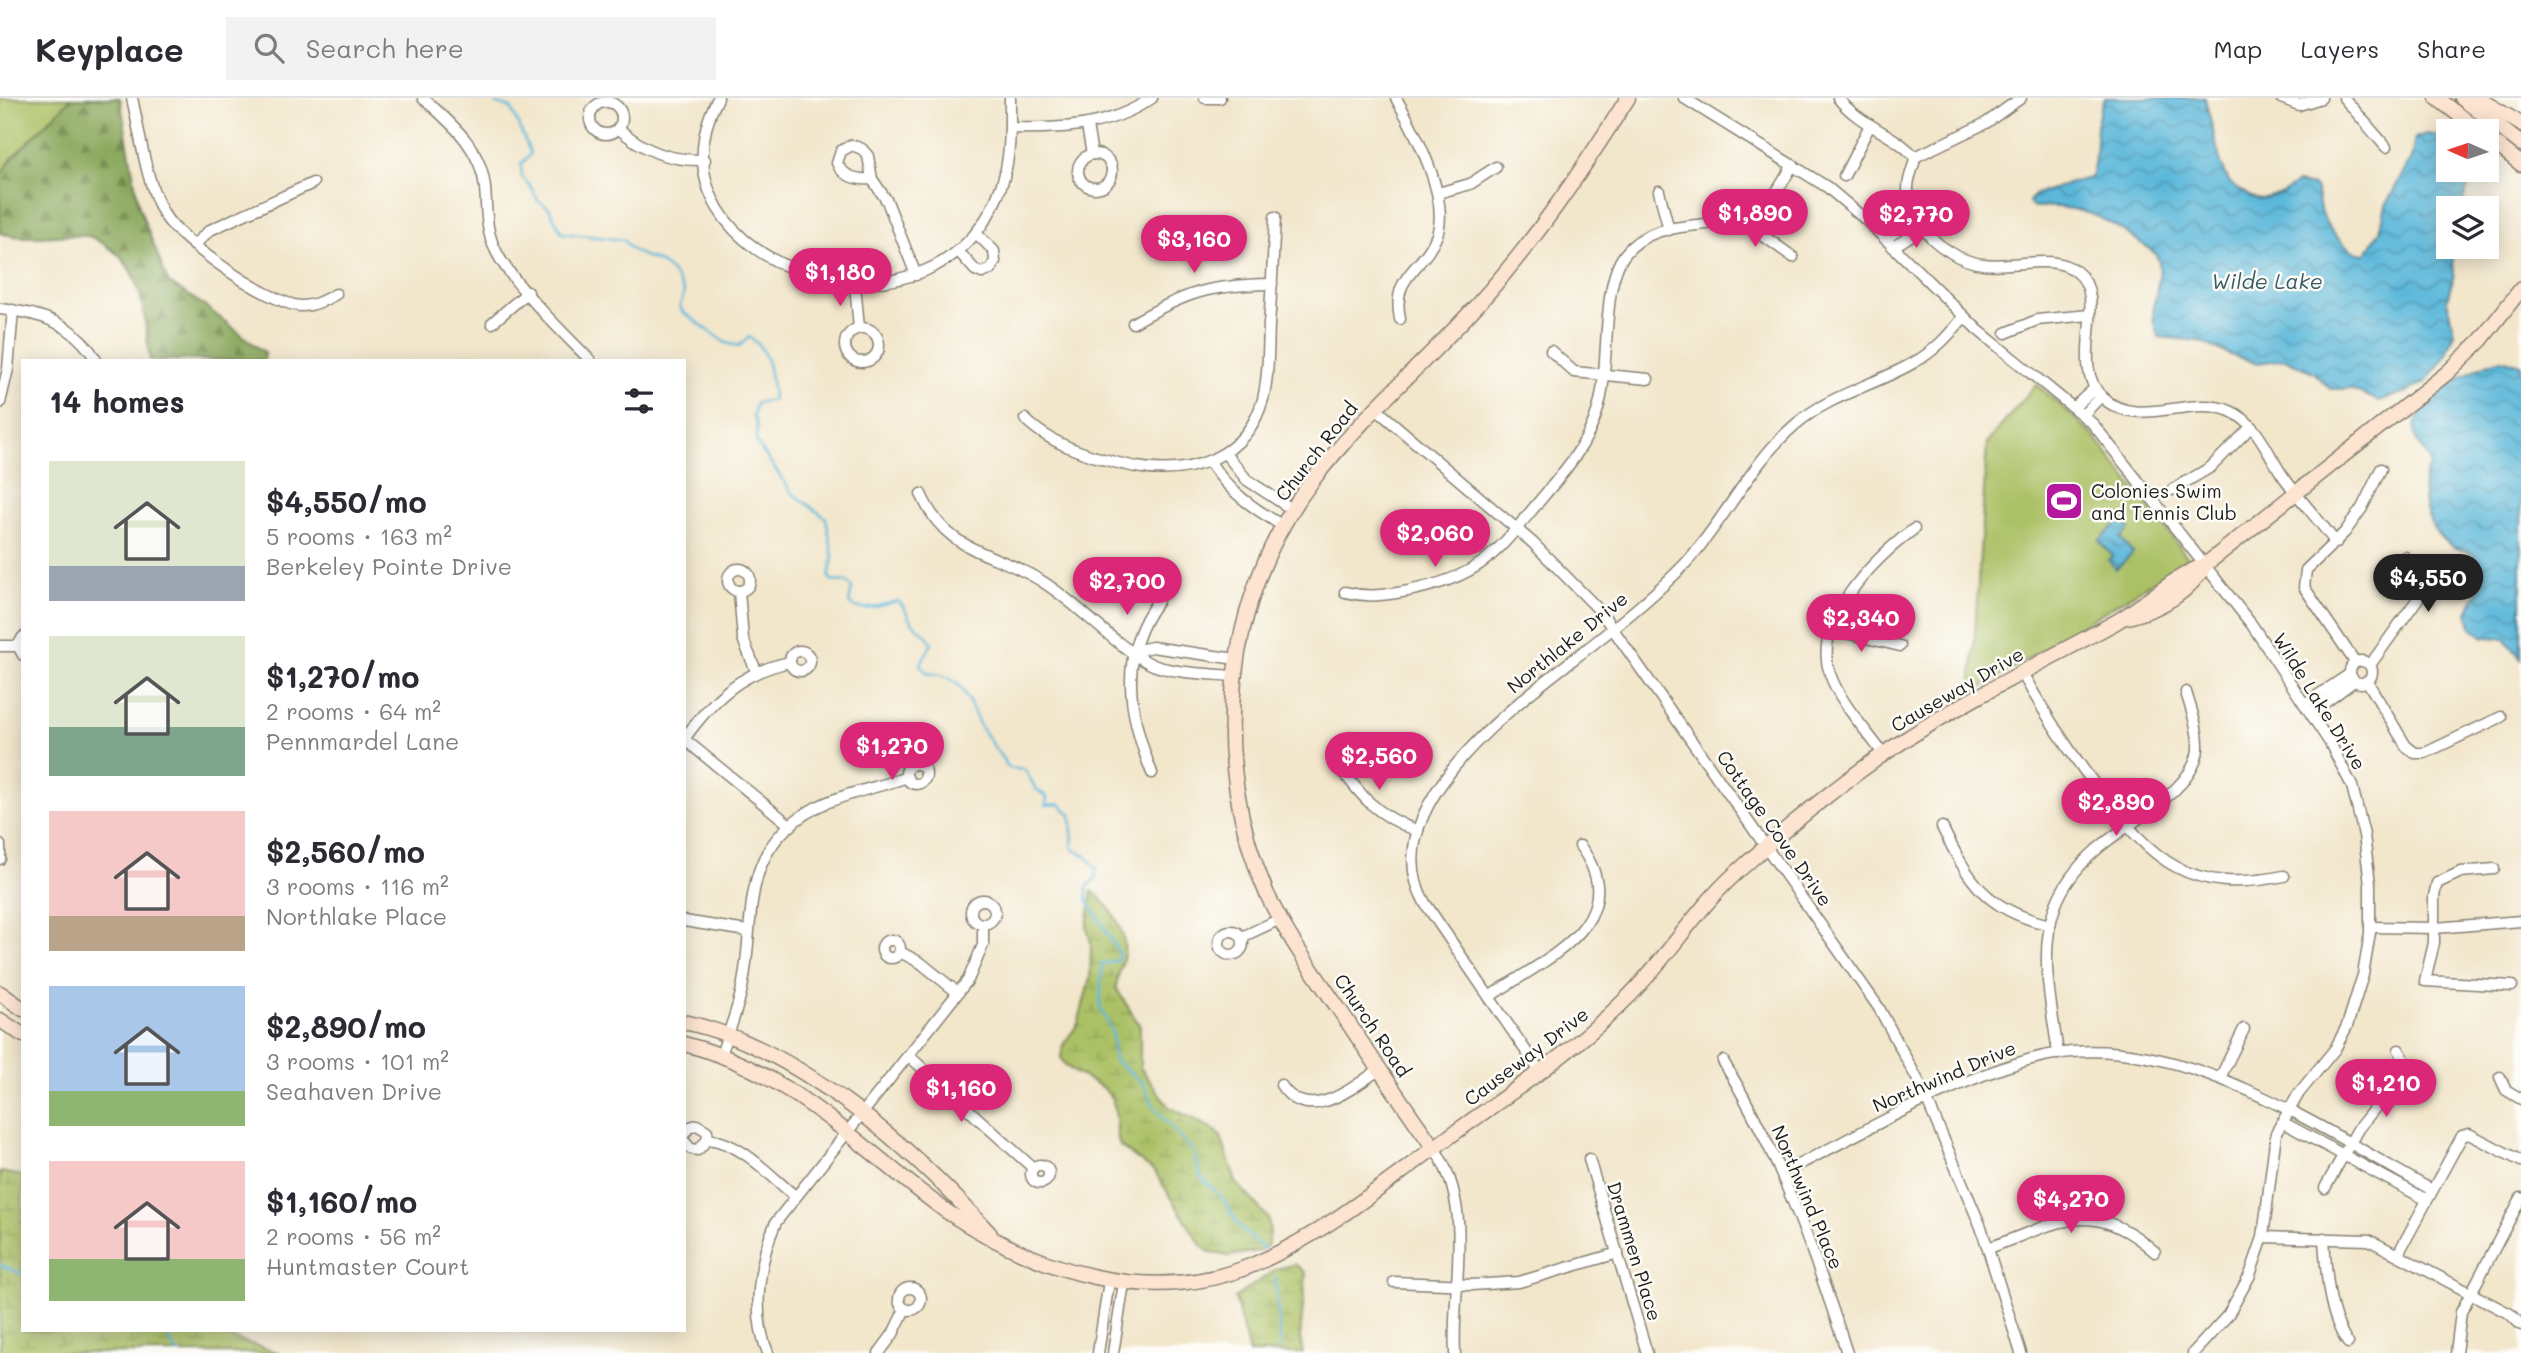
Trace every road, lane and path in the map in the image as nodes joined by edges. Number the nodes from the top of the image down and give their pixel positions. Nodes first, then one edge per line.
1 (132, 98) edge
2 (423, 98) edge
3 (718, 98) edge
4 (1010, 98) edge
5 (1152, 98) edge
6 (1205, 98) edge
7 (1220, 98) edge
8 (1396, 98) edge
9 (1628, 98) edge
10 (1684, 98) edge
11 (1838, 98) edge
12 (2021, 98) edge
13 (2281, 98) edge
14 (2321, 98) edge
15 (2344, 98) edge
16 (2437, 98) edge
17 (2462, 98) edge
18 (2477, 98) edge
19 (2464, 119) edge
20 (2521, 124) edge
21 (1087, 126) junction
22 (1869, 127) junction
23 (618, 128) dead end
24 (1010, 128) junction
25 (2521, 144) edge
26 (2386, 147) dead end
27 (2499, 147) edge
28 (1092, 154) dead end
29 (1915, 158) junction
30 (705, 160) junction
31 (2516, 160) edge
32 (1793, 165) junction
33 (1496, 167) dead end
34 (2521, 170) edge
35 (1844, 176) dead end
36 (872, 179) dead end
37 (313, 183) dead end
38 (1659, 191) dead end
39 (1438, 193) junction
40 (1752, 213) junction
41 (1275, 217) dead end
42 (1920, 223) junction
43 (1669, 230) junction
44 (976, 233) junction
45 (1889, 243) junction
46 (194, 245) junction
47 (959, 251) junction
48 (1793, 257) dead end
49 (916, 275) junction
50 (1272, 284) junction
51 (855, 285) junction
52 (2521, 289) edge
53 (528, 292) junction
54 (336, 294) dead end
55 (0, 309) edge
56 (13, 310) junction
57 (2089, 315) junction
58 (1964, 317) junction
59 (1400, 320) dead end
60 (1133, 323) dead end
61 (492, 324) dead end
62 (859, 328) dead end
63 (2006, 333) dead end
64 (1551, 351) dead end
65 (95, 359) edge
66 (586, 359) edge
67 (1604, 376) junction
68 (1648, 379) dead end
69 (2098, 392) junction
70 (0, 403) edge
71 (1376, 408) junction
72 (2079, 411) junction
73 (1025, 419) dead end
74 (2251, 427) junction
75 (1225, 453) junction
76 (1210, 462) junction
77 (2381, 469) dead end
78 (2172, 490) dead end
79 (2297, 492) junction
80 (921, 494) dead end
81 (1293, 510) junction
82 (1283, 526) junction
83 (1914, 529) dead end
84 (1517, 530) junction
85 (2336, 543) junction
86 (2405, 557) dead end
87 (2205, 565) junction
88 (738, 591) dead end
89 (1345, 592) dead end
90 (1157, 601) dead end
91 (1614, 628) junction
92 (1829, 629) junction
93 (0, 646) edge
94 (21, 646) edge
95 (1900, 646) dead end
96 (1134, 652) junction
97 (1236, 659) junction
98 (790, 662) dead end
99 (2355, 662) junction
100 (2370, 664) junction
101 (756, 671) junction
102 (2022, 673) junction
103 (1234, 676) junction
104 (2352, 677) junction
105 (2367, 681) junction
106 (2186, 692) dead end
107 (2308, 709) junction
108 (2501, 717) dead end
109 (686, 736) edge
110 (686, 741) edge
111 (1884, 755) junction
112 (1335, 761) dead end
113 (1152, 773) dead end
114 (907, 777) dead end
115 (2127, 825) junction
116 (791, 826) junction
117 (1942, 827) dead end
118 (1418, 831) junction
119 (0, 845) edge
120 (1580, 846) dead end
121 (1768, 846) junction
122 (0, 859) edge
123 (2494, 869) dead end
124 (2284, 876) dead end
125 (1280, 919) junction
126 (686, 921) edge
127 (2521, 921) edge
128 (984, 924) dead end
129 (2050, 925) junction
130 (2370, 927) junction
131 (2435, 928) junction
132 (747, 930) junction
133 (1242, 937) dead end
134 (900, 952) dead end
135 (2512, 986) dead end
136 (0, 993) edge
137 (958, 993) junction
138 (1489, 997) junction
139 (21, 1008) edge
140 (0, 1020) edge
141 (686, 1023) edge
142 (2244, 1029) dead end
143 (21, 1034) edge
144 (728, 1035) junction
145 (686, 1045) edge
146 (2399, 1051) dead end
147 (2058, 1054) junction
148 (721, 1055) junction
149 (909, 1055) junction
150 (1723, 1061) dead end
151 (1380, 1069) junction
152 (1541, 1073) junction
153 (2500, 1077) dead end
154 (2220, 1078) junction
155 (1281, 1085) dead end
156 (2520, 1098) edge
157 (1927, 1099) junction
158 (860, 1115) junction
159 (2284, 1116) junction
160 (686, 1132) edge
161 (847, 1132) junction
162 (708, 1139) junction
163 (686, 1143) edge
164 (1434, 1148) junction
165 (2346, 1149) junction
166 (1589, 1159) dead end
167 (2521, 1161) edge
168 (1033, 1168) dead end
169 (1782, 1172) junction
170 (2325, 1188) dead end
171 (2430, 1195) junction
172 (795, 1196) junction
173 (2521, 1198) edge
174 (991, 1235) junction
175 (2263, 1237) junction
176 (2324, 1238) junction
177 (1989, 1248) junction
178 (2155, 1252) dead end
179 (1618, 1253) junction
180 (2398, 1254) junction
181 (1109, 1281) junction
182 (1394, 1282) dead end
183 (1125, 1283) junction
184 (1457, 1284) junction
185 (2470, 1293) junction
186 (905, 1309) dead end
187 (2521, 1325) edge
188 (2348, 1343) dead end
189 (768, 1353) edge
190 (879, 1353) edge
191 (1098, 1353) edge
192 (1113, 1353) edge
193 (1455, 1353) edge
194 (1647, 1353) edge
195 (1847, 1353) edge
196 (2021, 1353) edge
197 (2193, 1353) edge
198 (2456, 1353) edge

1 - 46 street
2 - 53 street
3 - 30 street
4 - 24 street
5 - 21 street
6 - 7 street
8 - 39 street
9 - 71 street, Church Road
10 - 32 street, Wilde Lake Drive
11 - 22 street
12 - 29 street
13 - 14 street
15 - 26 street
16 - 19 street
17 - 25 street
18 - 20 street
21 - 24 street
21 - 28 street
22 - 29 street
22 - 35 street
23 - 30 street
24 - 44 street
27 - 31 street
29 - 42 street
30 - 51 street
31 - 34 street
32 - 40 street
32 - 45 street, Wilde Lake Drive
33 - 39 street
36 - 49 street
37 - 46 street
38 - 43 street
39 - 59 street
40 - 43 street
40 - 48 street
41 - 50 street
42 - 45 street
42 - 57 street
43 - 67 street
44 - 47 street
44 - 47 street
45 - 58 street, Wilde Lake Drive
46 - 54 street
47 - 49 street
49 - 51 street
50 - 60 street
50 - 75 street
51 - 62 street
52 - 79 street, Causeway Drive
53 - 61 street
53 - 66 street
55 - 56 street
56 - 65 street
56 - 70 street
57 - 63 street
57 - 69 street
58 - 72 street, Wilde Lake Drive
58 - 91 street, Northlake Drive
64 - 67 street
67 - 68 street
67 - 84 street
69 - 72 street
69 - 74 street
71 - 81 street, Church Road
71 - 84 street, Cottage Cove Drive
72 - 87 street, Wilde Lake Drive
73 - 76 street
74 - 78 street
74 - 79 street
75 - 76 street
75 - 81 street
76 - 82 street
77 - 85 street
79 - 85 street
79 - 87 street, Causeway Drive
80 - 96 street
81 - 82 street, Church Road
82 - 97 street, Church Road
83 - 92 street
84 - 89 street
84 - 91 street, Cottage Cove Drive
85 - 99 street
86 - 100 street
87 - 102 street, Causeway Drive
87 - 107 street, Wilde Lake Drive
88 - 101 street
90 - 96 street
91 - 118 street, Northlake Drive
91 - 121 street, Cottage Cove Drive
92 - 95 street
92 - 111 street
93 - 94 street
96 - 97 street
96 - 103 street
96 - 113 street
97 - 103 street, Church Road
98 - 101 street
99 - 100 street
99 - 104 street
100 - 105 street
101 - 109 street
102 - 111 street, Causeway Drive
102 - 115 street
103 - 125 street, Church Road
104 - 105 street
104 - 107 street
105 - 108 street
106 - 115 street
107 - 130 street, Wilde Lake Drive
110 - 116 street
111 - 121 street, Causeway Drive
112 - 118 street
114 - 116 street
115 - 124 street
115 - 129 street
116 - 132 street
117 - 129 street
118 - 138 street, Northlake Drive
119 - 122 street
120 - 138 street
121 - 152 street, Causeway Drive
121 - 157 street, Cottage Cove Drive
123 - 131 street
125 - 133 street
125 - 151 street, Church Road
126 - 132 street
127 - 131 street
128 - 137 street
129 - 147 street
130 - 131 street
130 - 159 street, Wilde Lake Drive
131 - 135 street
132 - 144 street
134 - 137 street
136 - 139 street
137 - 149 street
138 - 152 street, Northlake Drive
140 - 143 street
141 - 144 street, Causeway Drive
142 - 154 street
144 - 148 street
144 - 158 street, Causeway Drive
145 - 148 street, Causeway Drive
146 - 165 street
147 - 154 street, Northwind Drive
147 - 157 street, Northwind Drive
148 - 161 street, Causeway Drive
149 - 158 street
149 - 168 street
150 - 169 street, Northwind Place
151 - 155 street
151 - 164 street, Church Road
152 - 164 street, Causeway Drive
153 - 156 street
154 - 159 street, Northwind Drive
157 - 169 street, Northwind Drive
157 - 177 street, Cottage Cove Drive
158 - 161 street
158 - 174 street, Causeway Drive
159 - 165 street, Northwind Drive
159 - 175 street, Wilde Lake Drive
160 - 162 street
161 - 172 street
161 - 174 street, Causeway Drive
162 - 163 street
162 - 172 street
164 - 183 street, Causeway Drive
164 - 184 street, Church Road
165 - 170 street
165 - 171 street, Northwind Drive
166 - 179 street, Drammen Place
167 - 171 street
169 - 195 street, Northwind Place
171 - 180 street
172 - 189 street
173 - 185 street
174 - 181 street, Causeway Drive
175 - 176 street
175 - 197 street, Wilde Lake Drive
176 - 180 street
176 - 188 street
177 - 178 street
177 - 196 street, Cottage Cove Drive
179 - 184 street
179 - 194 street, Drammen Place
180 - 185 street
181 - 183 street, Causeway Drive
181 - 191 street
182 - 184 street
183 - 192 street
184 - 193 street, Church Road
185 - 187 street
185 - 198 street
186 - 190 street

